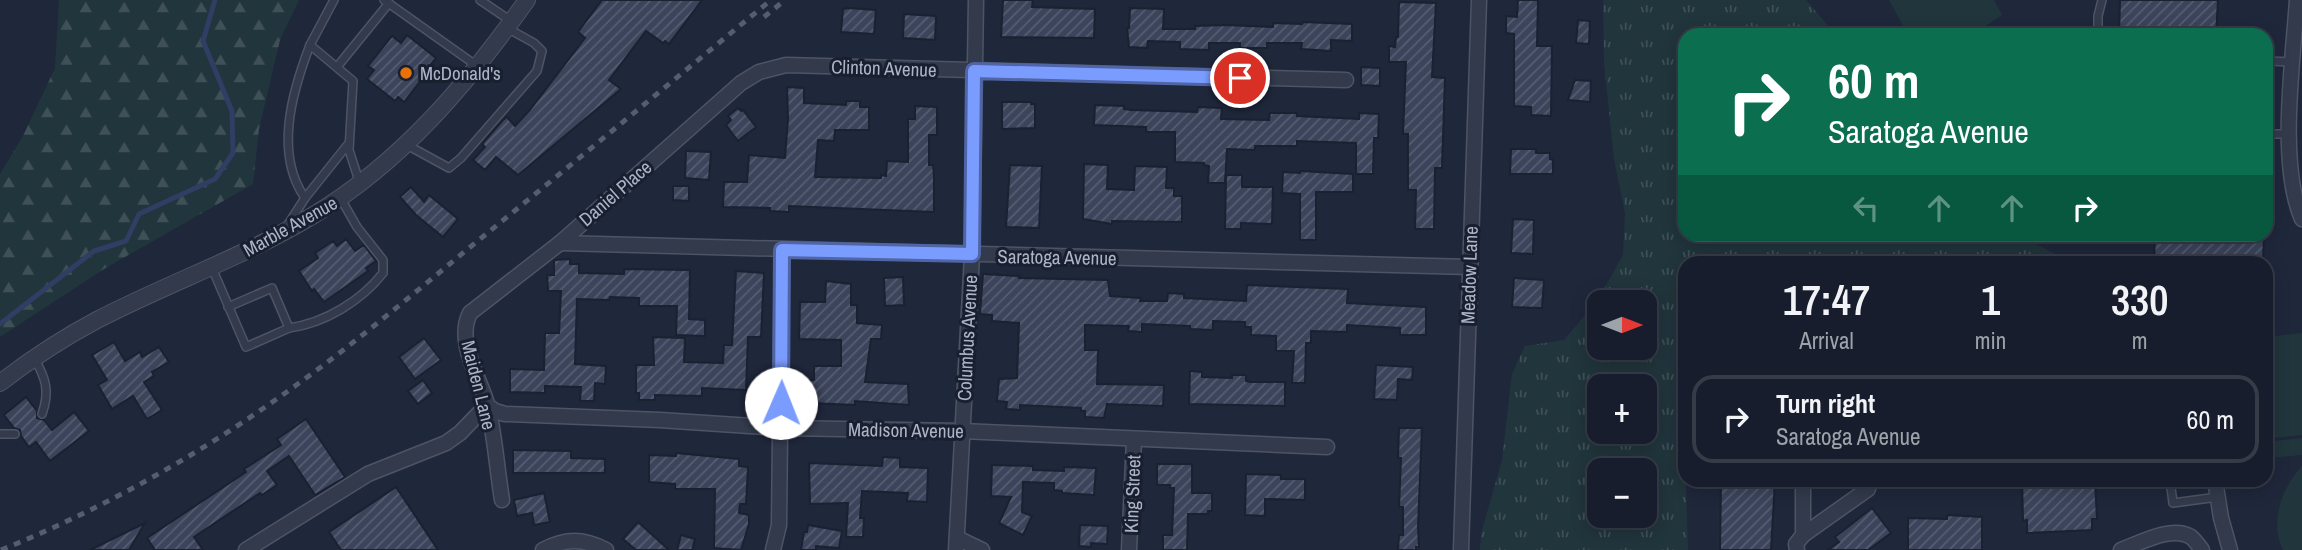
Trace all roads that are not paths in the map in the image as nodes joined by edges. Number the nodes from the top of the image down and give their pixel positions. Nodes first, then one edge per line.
1 (334, 0) edge
2 (480, 0) edge
3 (527, 0) edge
4 (976, 0) edge
5 (1479, 0) edge
6 (2102, 0) edge
7 (2297, 0) edge
8 (386, 1) edge
9 (510, 25) junction
10 (2098, 28) edge
11 (310, 46) junction
12 (2273, 61) edge
13 (2293, 62) junction
14 (477, 66) junction
15 (337, 67) junction
16 (974, 71) junction
17 (759, 72) joint
18 (1346, 80) dead end
19 (2297, 85) edge
20 (2273, 134) edge
21 (2290, 134) junction
22 (349, 143) junction
23 (407, 145) junction
24 (360, 184) junction
25 (305, 198) junction
26 (340, 198) junction
27 (2302, 219) edge
28 (283, 232) junction
29 (559, 243) junction
30 (782, 250) junction
31 (972, 254) junction
32 (212, 267) junction
33 (1470, 267) junction
34 (228, 307) junction
35 (470, 313) joint
36 (289, 328) junction
37 (34, 358) junction
38 (0, 383) edge
39 (487, 405) junction
40 (42, 414) dead end
41 (780, 428) junction
42 (962, 431) junction
43 (0, 434) edge
44 (15, 434) dead end
45 (1134, 439) junction
46 (1327, 447) dead end
47 (1803, 487) edge
48 (1867, 487) edge
49 (2171, 487) edge
50 (2216, 487) edge
51 (2218, 497) junction
52 (502, 500) dead end
53 (1803, 535) junction
54 (956, 544) edge
55 (253, 549) edge
56 (543, 550) edge
57 (606, 550) edge
58 (774, 550) edge
59 (982, 550) edge
60 (1129, 550) edge
61 (1461, 550) edge
62 (1797, 550) edge
63 (2121, 550) edge
64 (2202, 550) edge
65 (2230, 550) edge

1 - 11 lane
2 - 9 lane
3 - 9 street, Marble Avenue
4 - 16 street, Columbus Avenue
5 - 33 street, Meadow Lane
6 - 10 lane
7 - 13 street
8 - 14 lane
8 - 15 lane
9 - 14 street, Marble Avenue
9 - 23 lane
11 - 15 lane
11 - 25 lane
12 - 13 lane
13 - 19 street
14 - 23 street, Marble Avenue
15 - 22 lane
16 - 17 street, Clinton Avenue
16 - 18 street, Clinton Avenue
16 - 31 street, Columbus Avenue
17 - 29 street, Daniel Place
19 - 21 street
20 - 21 lane
21 - 27 street
22 - 24 lane
22 - 25 lane
23 - 24 street, Marble Avenue
24 - 26 street, Marble Avenue
25 - 28 lane
26 - 28 street, Marble Avenue
26 - 36 lane
28 - 32 street, Marble Avenue
29 - 30 street, Saratoga Avenue
29 - 35 street, Daniel Place
30 - 31 street, Saratoga Avenue
30 - 41 street
31 - 33 street, Saratoga Avenue
31 - 42 street, Columbus Avenue
32 - 34 lane
32 - 37 street, Marble Avenue
33 - 61 street, Meadow Lane
34 - 36 lane
34 - 36 lane
35 - 39 street, Maiden Lane
37 - 38 street, Marble Avenue
37 - 40 lane
39 - 41 street, Madison Avenue
39 - 52 street, Maiden Lane
39 - 55 street
41 - 42 street, Madison Avenue
41 - 58 street
42 - 45 street, Madison Avenue
42 - 54 street, Columbus Avenue
43 - 44 lane
45 - 46 street, Madison Avenue
45 - 60 street, King Street
47 - 53 street
48 - 53 street
49 - 51 lane
50 - 51 street
51 - 65 street
53 - 62 street
54 - 59 street
56 - 57 street
63 - 64 street

